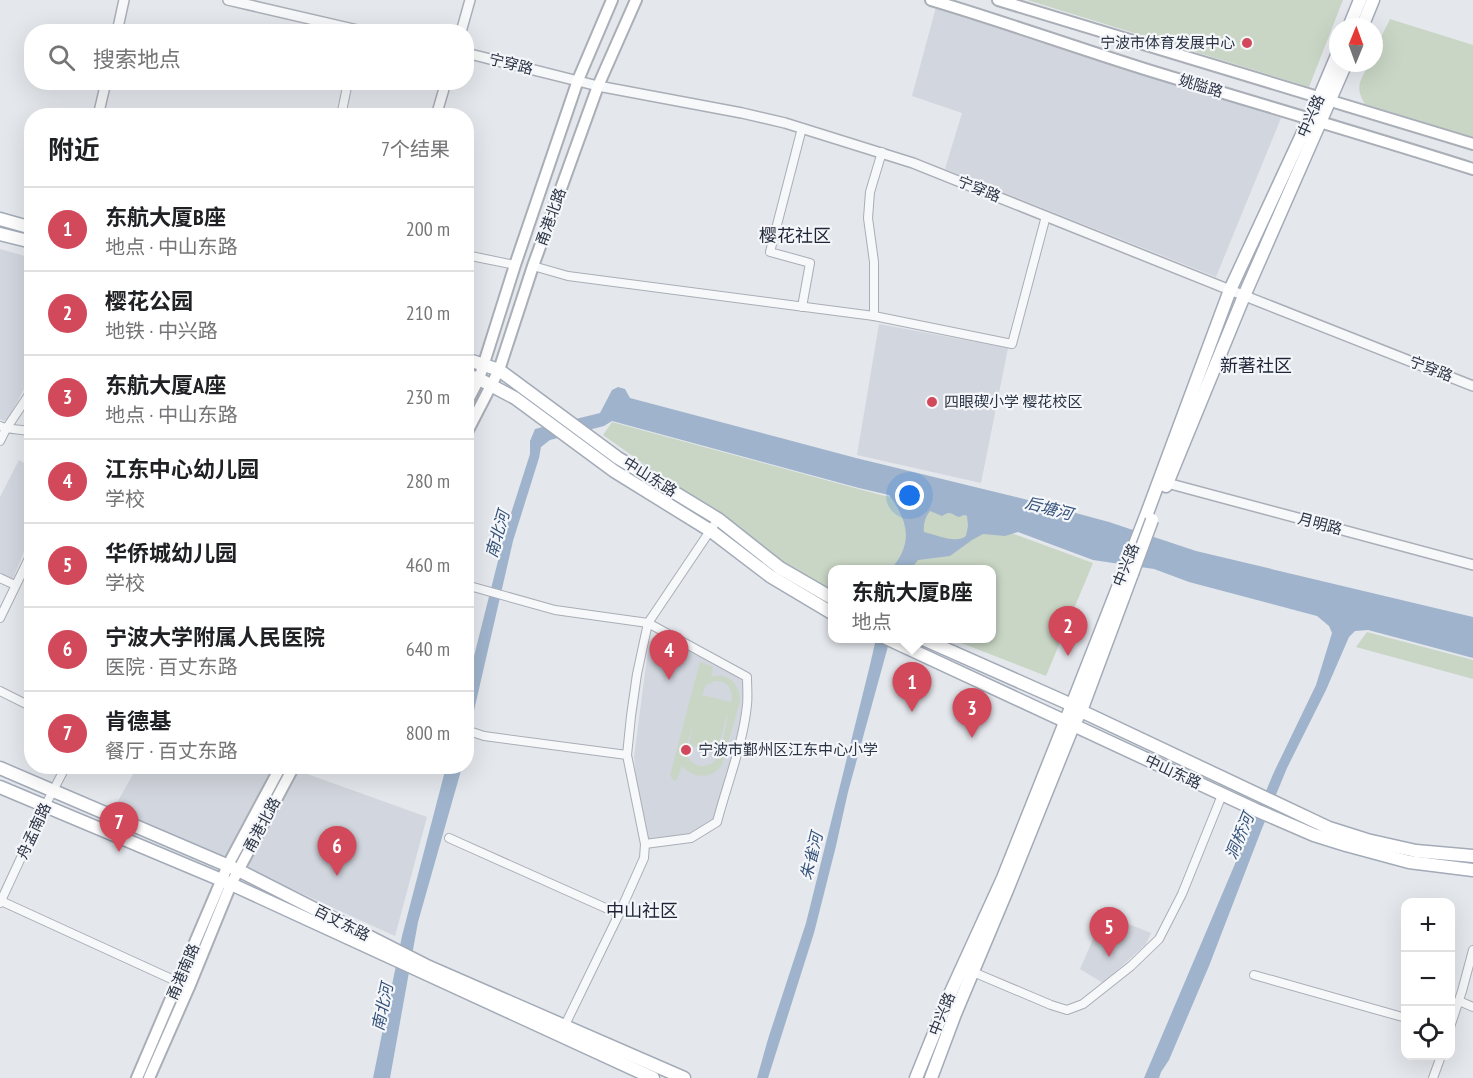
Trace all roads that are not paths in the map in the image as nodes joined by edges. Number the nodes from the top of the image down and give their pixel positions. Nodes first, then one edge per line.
1 (124, 0) edge
2 (228, 0) edge
3 (470, 0) edge
4 (612, 0) edge
5 (636, 0) edge
6 (931, 0) edge
7 (998, 0) edge
8 (1360, 0) edge
9 (1373, 0) edge
10 (1353, 18) edge
11 (1366, 18) edge
12 (119, 24) edge
13 (332, 24) edge
14 (463, 24) edge
15 (474, 55) edge
16 (1333, 72) edge
17 (1341, 72) edge
18 (578, 80) junction
19 (598, 86) junction
20 (104, 90) edge
21 (346, 90) edge
22 (444, 90) edge
23 (1325, 99) junction
24 (100, 108) edge
25 (343, 108) edge
26 (438, 108) edge
27 (1315, 119) junction
28 (802, 128) junction
29 (1473, 144) edge
30 (882, 152) junction
31 (1473, 169) edge
32 (1046, 216) junction
33 (0, 219) edge
34 (24, 226) edge
35 (0, 234) edge
36 (24, 240) edge
37 (474, 257) edge
38 (514, 265) junction
39 (533, 266) junction
40 (1230, 290) junction
41 (1244, 296) junction
42 (802, 307) junction
43 (874, 316) junction
44 (474, 361) edge
45 (483, 364) junction
46 (499, 370) junction
47 (474, 376) edge
48 (474, 377) edge
49 (492, 386) junction
50 (1473, 386) edge
51 (24, 400) edge
52 (474, 419) edge
53 (3, 428) edge
54 (24, 430) edge
55 (0, 441) edge
56 (1167, 483) junction
57 (1149, 518) junction
58 (718, 519) junction
59 (711, 531) junction
60 (1473, 565) edge
61 (24, 569) edge
62 (0, 578) edge
63 (15, 585) junction
64 (474, 588) edge
65 (828, 596) edge
66 (828, 611) edge
67 (0, 618) edge
68 (648, 623) junction
69 (895, 643) edge
70 (930, 643) edge
71 (0, 691) edge
72 (24, 703) edge
73 (1076, 708) junction
74 (1069, 724) junction
75 (474, 732) edge
76 (627, 755) junction
77 (0, 768) edge
78 (62, 774) edge
79 (277, 774) edge
80 (289, 774) edge
81 (0, 787) edge
82 (52, 791) junction
83 (1222, 795) junction
84 (45, 806) junction
85 (449, 838) dead end
86 (645, 844) junction
87 (1473, 856) edge
88 (233, 868) junction
89 (1473, 870) edge
90 (226, 883) junction
91 (1, 902) edge
92 (619, 914) junction
93 (1473, 950) edge
94 (424, 968) junction
95 (973, 972) junction
96 (1254, 975) dead end
97 (184, 985) junction
98 (1459, 1001) junction
99 (1473, 1006) edge
100 (1455, 1013) edge
101 (1401, 1017) edge
102 (565, 1025) junction
103 (1440, 1060) edge
104 (137, 1078) edge
105 (149, 1078) edge
106 (653, 1078) edge
107 (684, 1078) edge
108 (916, 1078) edge
109 (931, 1078) edge
110 (1433, 1078) edge

1 - 12 street
2 - 13 street
3 - 14 street
4 - 18 main road, 甬港北路
5 - 19 main road, 甬港北路
6 - 27 main road, 姚隘路
7 - 23 main road, 姚隘路
8 - 10 main road
9 - 11 main road
15 - 18 street, 宁穿路
16 - 23 main road, 中兴路
17 - 23 main road, 中兴路
18 - 19 street, 宁穿路
18 - 38 main road, 甬港北路
19 - 28 street, 宁穿路
19 - 39 main road, 甬港北路
20 - 24 street
21 - 25 street
22 - 26 street
23 - 27 main road, 中兴路
23 - 29 main road, 姚隘路
27 - 31 main road, 姚隘路
27 - 40 main road, 中兴路
27 - 41 main road, 中兴路
28 - 30 street, 宁穿路
28 - 42 street
30 - 32 street, 宁穿路
30 - 43 street
32 - 40 street, 宁穿路
32 - 43 street
33 - 34 main road
35 - 36 main road
37 - 38 street
38 - 45 main road, 甬港北路
39 - 42 street
39 - 46 main road, 甬港北路
40 - 41 street, 宁穿路
40 - 57 main road, 中兴路
41 - 50 street, 宁穿路
41 - 56 main road, 中兴路
42 - 43 street
44 - 45 main road, 中山东路
45 - 46 main road, 中山东路
45 - 47 main road, 甬港北路
46 - 49 main road, 甬港北路
46 - 58 main road, 中山东路
48 - 49 main road, 中山东路
49 - 52 main road, 甬港北路
49 - 59 main road, 中山东路
51 - 53 street
53 - 54 street
53 - 55 street
56 - 57 main road, 中兴路
56 - 60 street, 月明路
57 - 73 main road, 中兴路, bridge
58 - 59 street
58 - 65 main road, 中山东路
59 - 66 main road, 中山东路
59 - 68 street
61 - 63 street
62 - 63 street
63 - 67 street
64 - 68 street
68 - 76 street
68 - 86 street
69 - 74 main road, 中山东路
70 - 73 main road, 中山东路
71 - 72 street
73 - 74 main road, 中兴路
73 - 87 main road, 中山东路
74 - 83 main road, 中山东路
74 - 95 main road, 中兴路
74 - 108 main road, 中兴路
75 - 76 street
76 - 86 street
77 - 82 main road, 百丈东路
78 - 82 street, 舟孟南路
79 - 88 main road, 甬港北路
80 - 88 main road, 甬港北路
81 - 84 main road, 百丈东路
82 - 84 street, 舟孟南路
82 - 88 main road, 百丈东路
83 - 89 main road, 中山东路
83 - 95 street
84 - 90 main road, 百丈东路
84 - 91 street, 舟孟南路
85 - 92 street
86 - 92 street
88 - 90 main road, 甬港南路
88 - 94 main road, 百丈东路
90 - 94 main road, 百丈东路
90 - 97 main road, 甬港南路
91 - 97 street
92 - 102 street
93 - 98 street
94 - 102 main road, 百丈东路
94 - 106 main road, 百丈东路
95 - 109 main road, 中兴路
96 - 101 street
97 - 104 main road, 甬港南路
97 - 105 main road, 甬港南路
98 - 99 street
98 - 100 street
102 - 107 main road, 百丈东路
103 - 110 street

